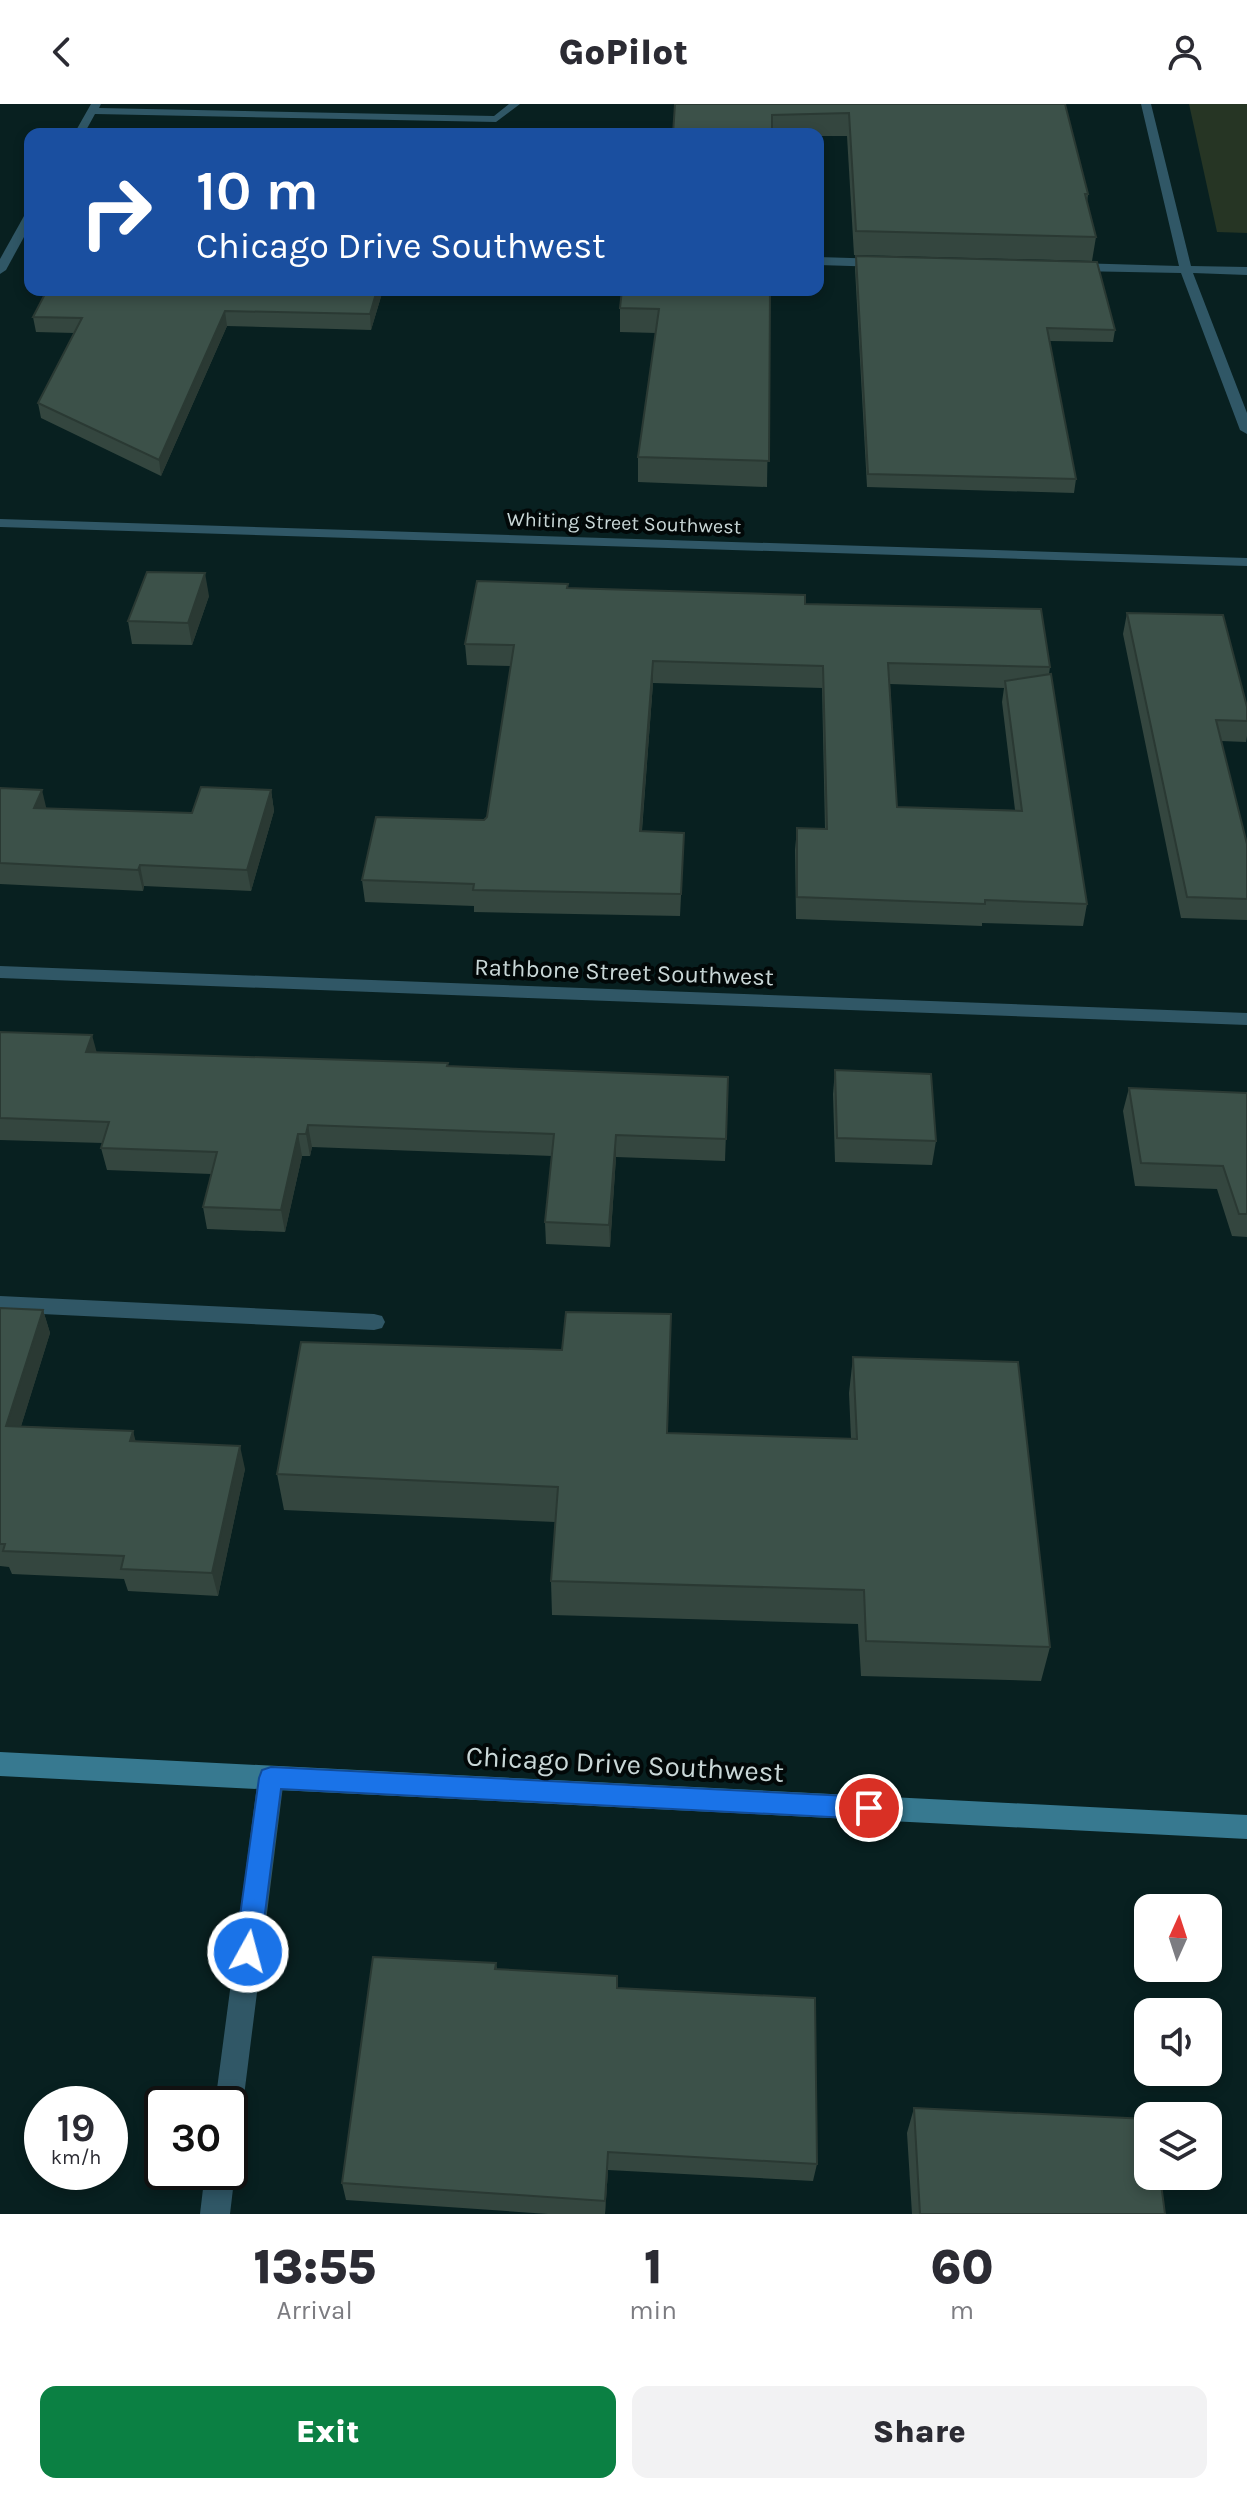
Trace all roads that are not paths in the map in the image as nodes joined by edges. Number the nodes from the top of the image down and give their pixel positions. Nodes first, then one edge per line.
1 (515, 104) edge
2 (1146, 104) edge
3 (94, 107) edge
4 (82, 128) edge
5 (24, 226) edge
6 (0, 243) edge
7 (14, 243) junction
8 (24, 243) edge
9 (824, 261) edge
10 (895, 263) edge
11 (1063, 267) edge
12 (0, 270) edge
13 (1186, 270) junction
14 (1247, 271) edge
15 (1241, 400) edge
16 (1247, 430) edge
17 (0, 523) edge
18 (1247, 562) edge
19 (0, 972) edge
20 (1247, 1019) edge
21 (0, 1304) edge
22 (374, 1322) dead end
23 (0, 1764) edge
24 (271, 1778) junction
25 (1247, 1827) edge
26 (231, 2086) edge
27 (218, 2190) edge
28 (215, 2214) edge

1 - 3 street
2 - 13 street
3 - 4 street
5 - 7 street
6 - 7 street
7 - 8 street
7 - 12 street
9 - 10 street
11 - 13 street
13 - 14 street
13 - 15 street
15 - 16 street
17 - 18 street, Whiting Street Southwest
19 - 20 street, Rathbone Street Southwest
21 - 22 street
23 - 24 main road, Chicago Drive Southwest
24 - 25 main road, Chicago Drive Southwest
24 - 26 street
27 - 28 street

